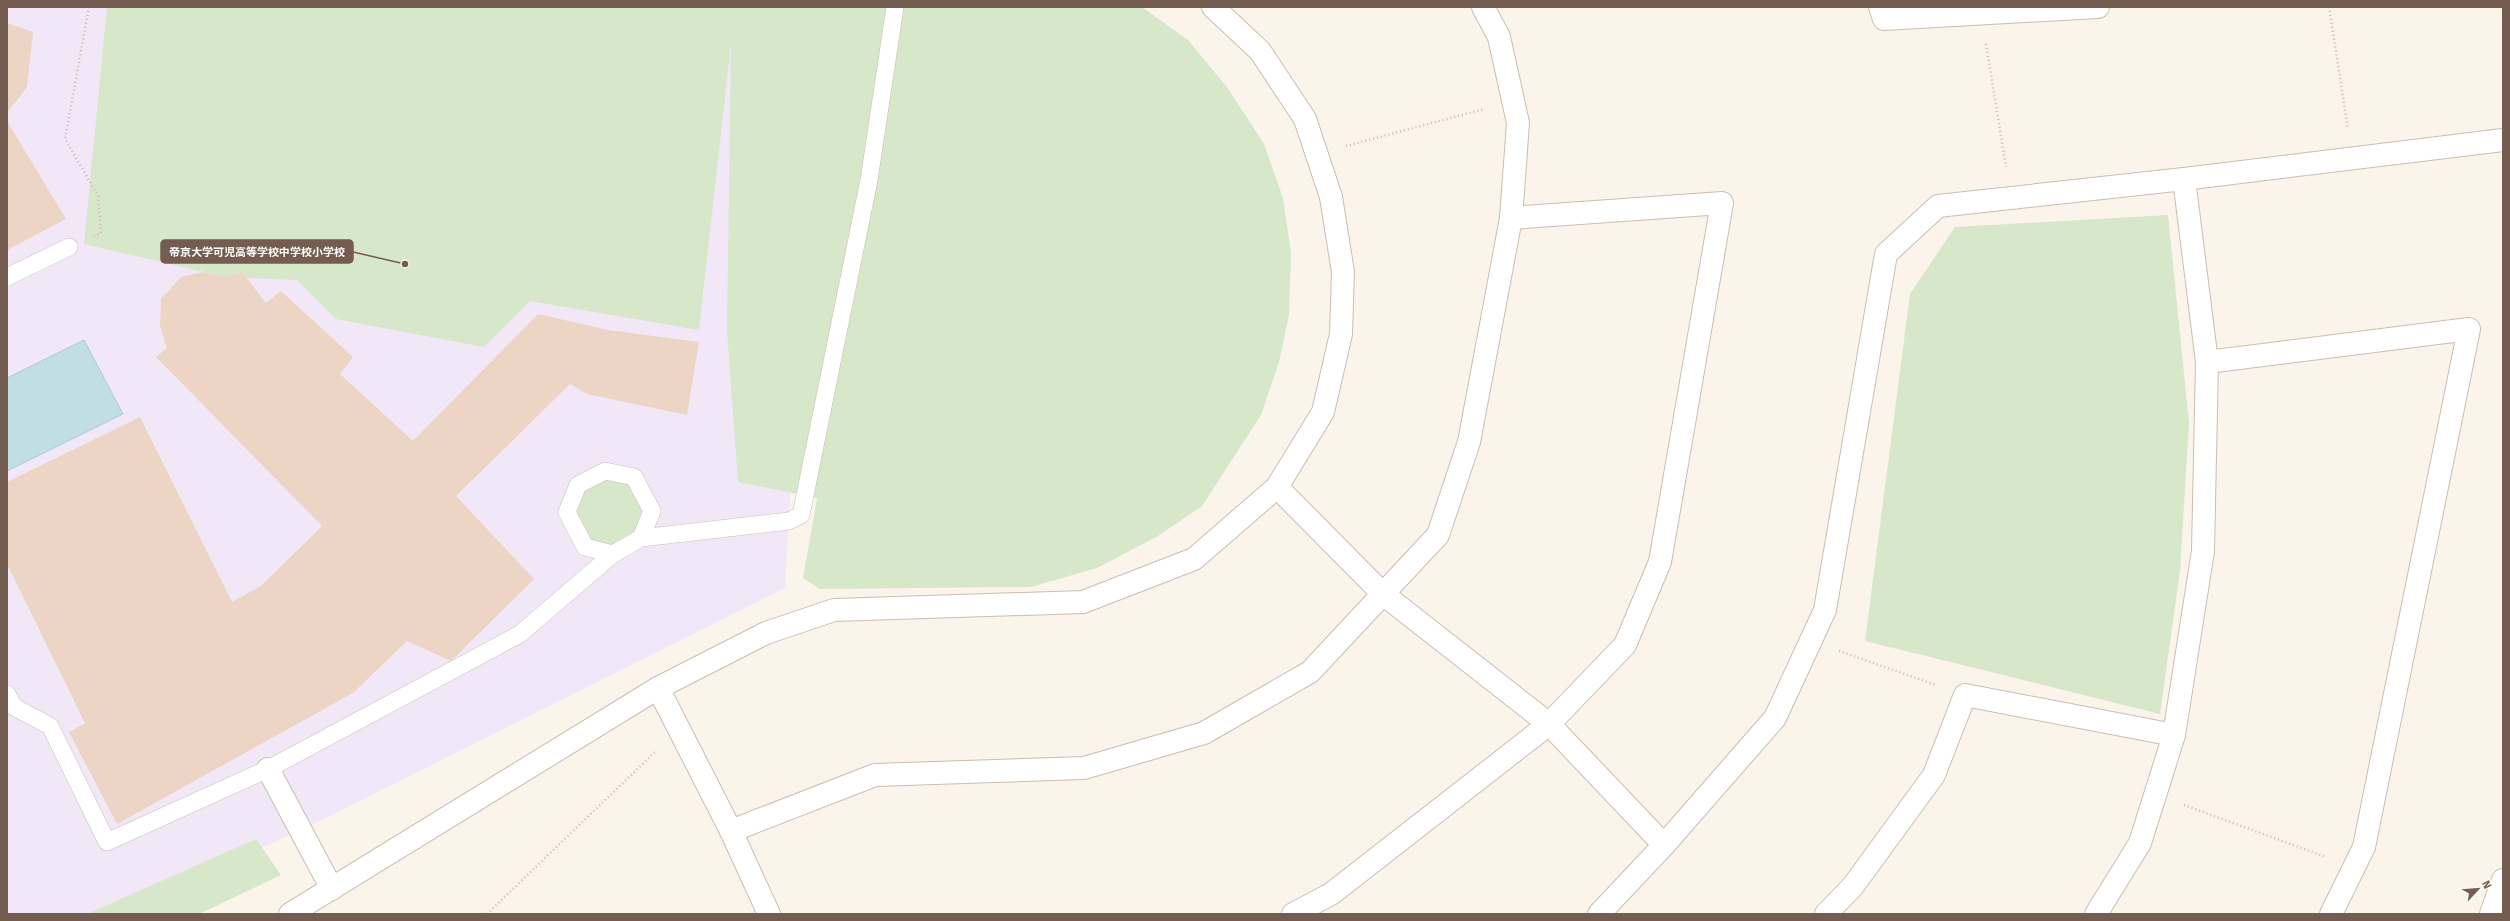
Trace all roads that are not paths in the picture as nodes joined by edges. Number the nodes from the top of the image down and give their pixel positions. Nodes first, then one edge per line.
1 (894, 7) edge
2 (1213, 7) edge
3 (1483, 7) edge
4 (1880, 7) edge
5 (2096, 7) edge
6 (2503, 140) edge
7 (2184, 179) junction
8 (1511, 218) junction
9 (69, 247) road end
10 (7, 277) edge
11 (2207, 362) junction
12 (1277, 487) junction
13 (641, 538) junction
14 (613, 554) junction
15 (1383, 594) junction
16 (658, 688) junction
17 (7, 694) edge
18 (1549, 724) junction
19 (2174, 735) junction
20 (268, 769) junction
21 (731, 831) junction
22 (1664, 845) junction
23 (2503, 880) edge
24 (332, 889) junction
25 (290, 914) edge
26 (769, 914) edge
27 (1293, 914) edge
28 (1599, 914) edge
29 (1826, 914) edge
30 (2096, 914) edge
31 (2331, 914) edge
32 (2491, 914) edge

1 - 13 lane
2 - 12 street
3 - 8 street
4 - 5 street
6 - 7 street
7 - 11 street
7 - 22 street
8 - 15 street
8 - 18 street
9 - 10 lane
11 - 19 street
11 - 31 street
12 - 15 street
12 - 16 street
13 - 14 lane
13 - 14 lane
14 - 20 lane
15 - 18 street
15 - 21 street
16 - 21 street
16 - 24 street
17 - 20 lane
18 - 22 street
18 - 27 street
19 - 29 street
19 - 30 street
20 - 24 street
21 - 26 street
22 - 28 street
23 - 32 street
24 - 25 street

